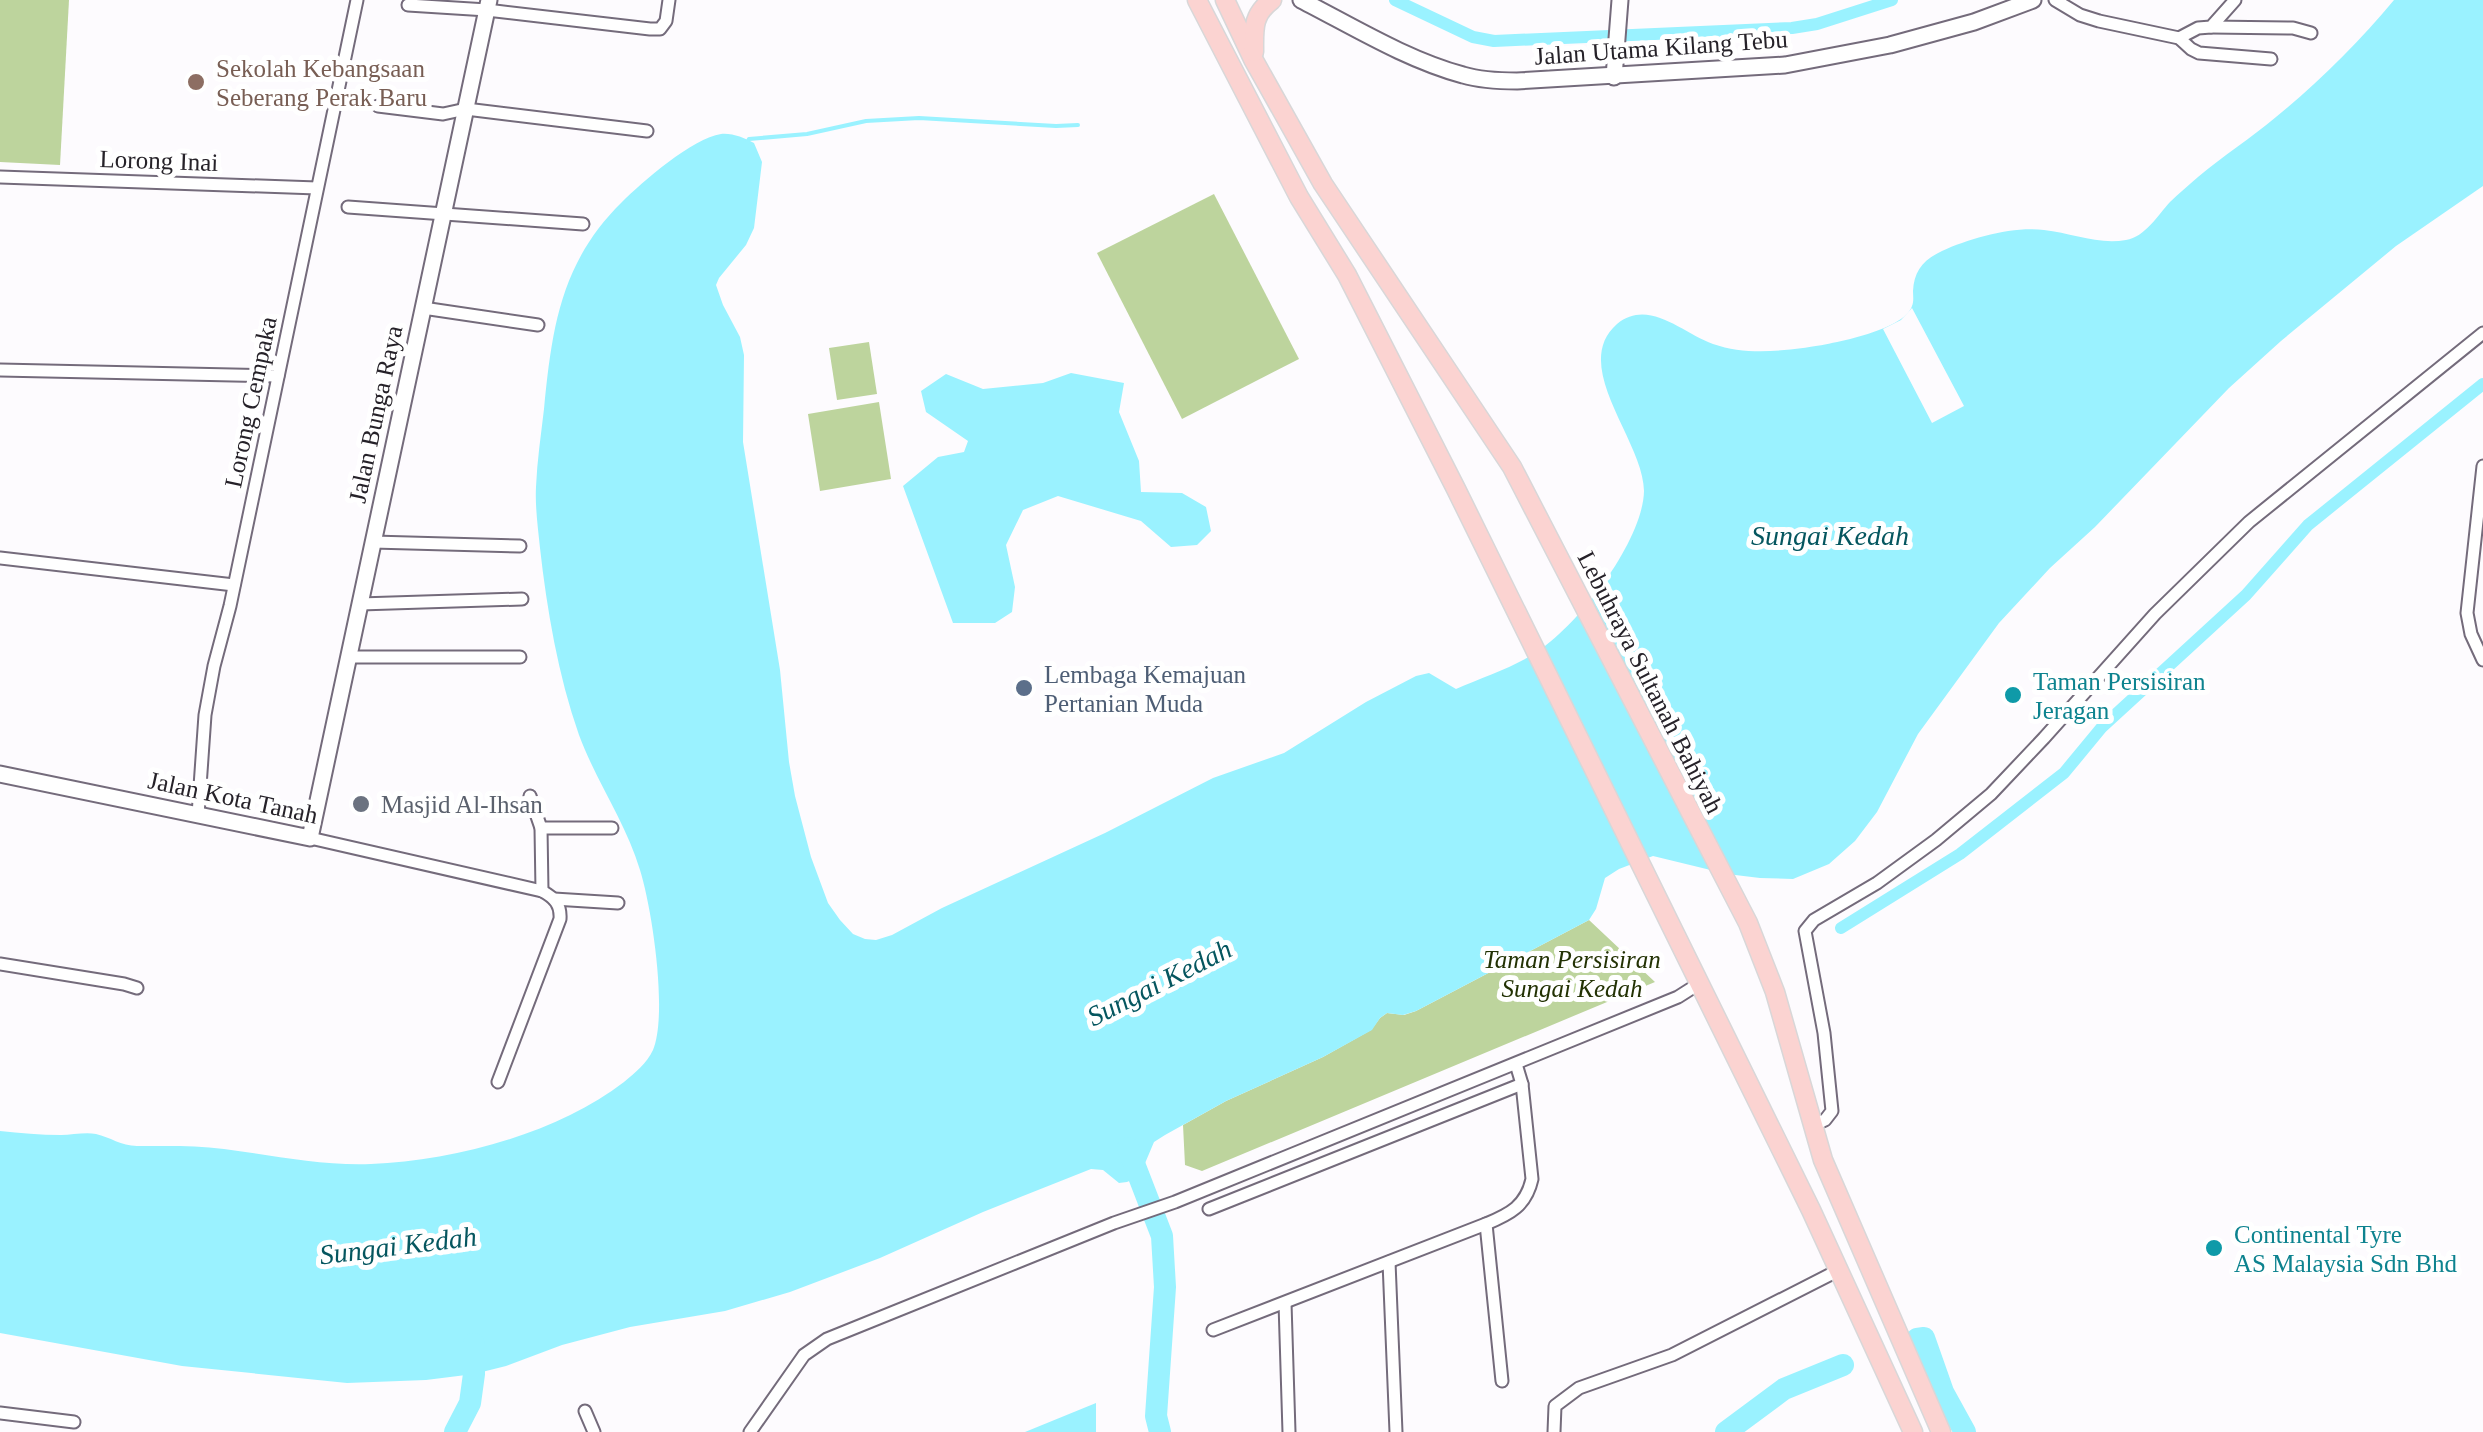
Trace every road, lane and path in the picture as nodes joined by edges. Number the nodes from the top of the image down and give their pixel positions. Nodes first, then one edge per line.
1 (356, 0) edge
2 (669, 0) edge
3 (1196, 0) edge
4 (1211, 0) edge
5 (1224, 0) edge
6 (1272, 0) edge
7 (1301, 0) edge
8 (1620, 0) edge
9 (2033, 0) edge
10 (2055, 0) edge
11 (2235, 0) edge
12 (408, 5) dead end
13 (488, 5) edge
14 (1209, 22) junction
15 (2211, 27) junction
16 (2311, 33) dead end
17 (2179, 38) junction
18 (1254, 59) junction
19 (2271, 59) dead end
20 (1614, 76) junction
21 (378, 106) dead end
22 (466, 108) junction
23 (646, 132) dead end
24 (0, 177) edge
25 (317, 188) junction
26 (348, 207) dead end
27 (443, 214) junction
28 (583, 224) dead end
29 (423, 308) junction
30 (538, 326) dead end
31 (2483, 333) edge
32 (0, 370) edge
33 (278, 376) junction
34 (2483, 466) edge
35 (373, 542) junction
36 (520, 546) dead end
37 (0, 558) edge
38 (234, 585) junction
39 (522, 598) dead end
40 (360, 604) junction
41 (348, 657) junction
42 (520, 658) dead end
43 (2483, 660) edge
44 (0, 774) edge
45 (530, 796) dead end
46 (198, 815) junction
47 (541, 828) junction
48 (612, 828) dead end
49 (310, 838) junction
50 (542, 891) junction
51 (554, 899) junction
52 (618, 902) dead end
53 (0, 964) edge
54 (1700, 982) junction
55 (137, 988) dead end
56 (1516, 1064) junction
57 (498, 1082) dead end
58 (1522, 1084) junction
59 (1812, 1126) junction
60 (1208, 1209) dead end
61 (1486, 1224) junction
62 (1389, 1262) junction
63 (1839, 1270) junction
64 (1284, 1303) junction
65 (1213, 1330) dead end
66 (1502, 1381) dead end
67 (585, 1411) dead end
68 (0, 1413) edge
69 (74, 1422) dead end
70 (49, 1425) edge
71 (594, 1432) edge
72 (750, 1432) edge
73 (1288, 1432) edge
74 (1396, 1432) edge
75 (1554, 1432) edge
76 (1913, 1432) edge
77 (1941, 1432) edge

1 - 25 street, Lorong Cempaka
2 - 13 street
3 - 14 main road
4 - 14 main road
5 - 18 main road, Lebuhraya Sultanah Bahiyah
6 - 18 main road
7 - 20 street, Jalan Utama Kilang Tebu
8 - 20 street
9 - 20 street, Jalan Utama Kilang Tebu
10 - 17 street
11 - 15 street
12 - 13 street
13 - 22 street, Jalan Bunga Raya
14 - 54 main road
15 - 16 street
15 - 17 street
17 - 19 street
18 - 59 main road, Lebuhraya Sultanah Bahiyah
21 - 22 street
22 - 23 street
22 - 27 street, Jalan Bunga Raya
24 - 25 street, Lorong Inai
25 - 33 street, Lorong Cempaka
26 - 27 street
27 - 28 street
27 - 29 street, Jalan Bunga Raya
29 - 30 street
29 - 35 street, Jalan Bunga Raya
31 - 59 street
32 - 33 street
33 - 38 street, Lorong Cempaka
34 - 43 street
35 - 36 street
35 - 40 street, Jalan Bunga Raya
37 - 38 street
38 - 46 street, Lorong Cempaka
39 - 40 street
40 - 41 street, Jalan Bunga Raya
41 - 42 street
41 - 49 street, Jalan Bunga Raya
44 - 46 street, Jalan Kota Tanah
45 - 47 street
46 - 49 street, Jalan Kota Tanah
47 - 48 street
47 - 50 street
49 - 50 street, Jalan Kota Tanah
50 - 51 street, Jalan Kota Tanah
51 - 52 street
51 - 57 street
53 - 55 street
54 - 56 street
54 - 63 main road
56 - 58 street
56 - 72 street
58 - 60 street
58 - 61 street
59 - 77 main road, Lebuhraya Sultanah Bahiyah
61 - 62 street
61 - 66 street
62 - 64 street
62 - 74 street
63 - 75 street
63 - 76 main road
64 - 65 street
64 - 73 street
67 - 71 street
68 - 70 street
69 - 70 street

